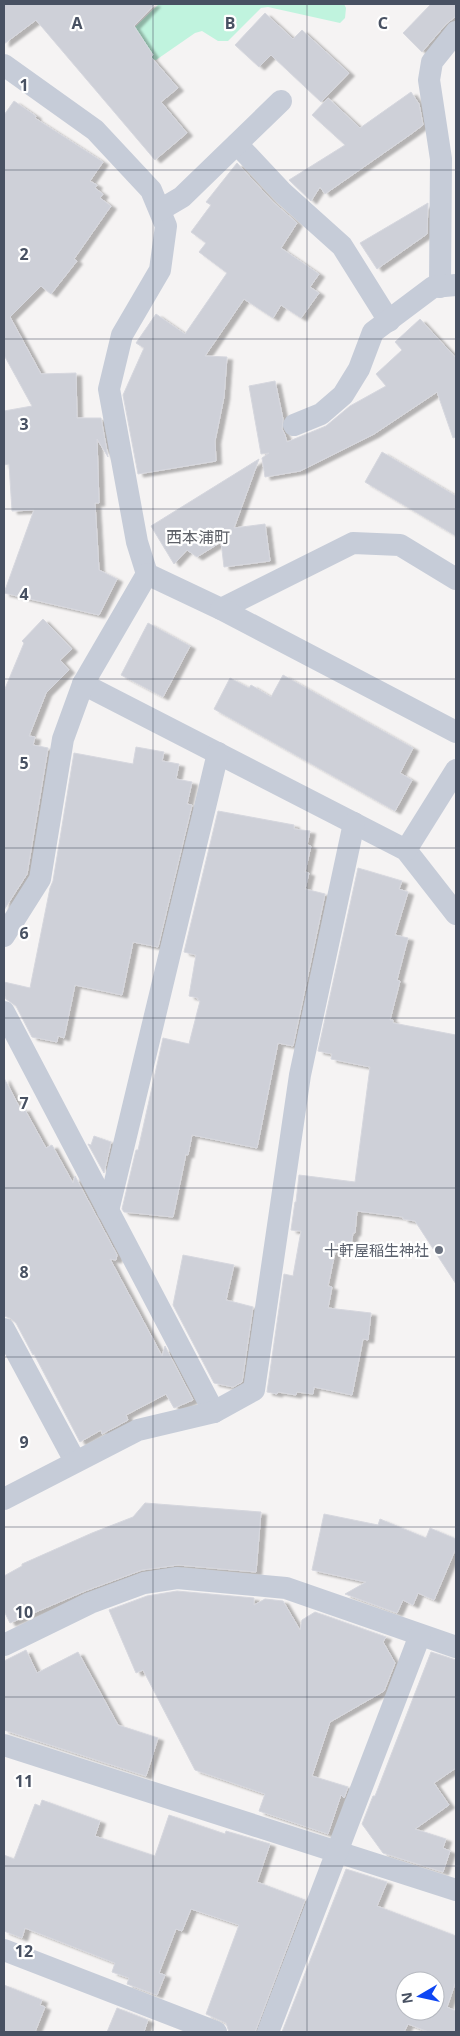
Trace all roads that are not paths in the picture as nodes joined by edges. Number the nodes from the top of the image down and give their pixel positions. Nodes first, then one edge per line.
1 (456, 32) edge
2 (4, 65) edge
3 (280, 101) dead end
4 (237, 144) junction
5 (160, 210) junction
6 (448, 286) edge
7 (389, 321) junction
8 (294, 425) dead end
9 (147, 574) junction
10 (456, 579) edge
11 (221, 609) junction
12 (83, 684) junction
13 (456, 732) edge
14 (218, 753) junction
15 (456, 770) edge
16 (354, 823) junction
17 (406, 850) junction
18 (456, 914) edge
19 (4, 936) edge
20 (4, 1012) edge
21 (108, 1211) junction
22 (4, 1329) edge
23 (214, 1412) junction
24 (75, 1461) junction
25 (4, 1499) edge
26 (420, 1635) junction
27 (4, 1645) edge
28 (456, 1647) edge
29 (4, 1745) edge
30 (337, 1851) junction
31 (456, 1890) edge
32 (4, 1950) edge
33 (216, 2032) edge
34 (268, 2032) edge

1 - 6 street
2 - 5 street
3 - 4 street
4 - 5 street
4 - 7 street
5 - 9 street
6 - 7 street
7 - 8 street
9 - 11 street
9 - 12 street
10 - 11 street
11 - 13 street
12 - 14 street
12 - 19 street
14 - 16 street
14 - 21 street
15 - 17 street
16 - 17 street
16 - 23 street
17 - 18 street
20 - 21 street
21 - 23 street
22 - 24 street
23 - 24 street
24 - 25 street
26 - 27 street
26 - 28 street
26 - 30 street
29 - 30 street
30 - 31 street
30 - 34 street
32 - 33 street

